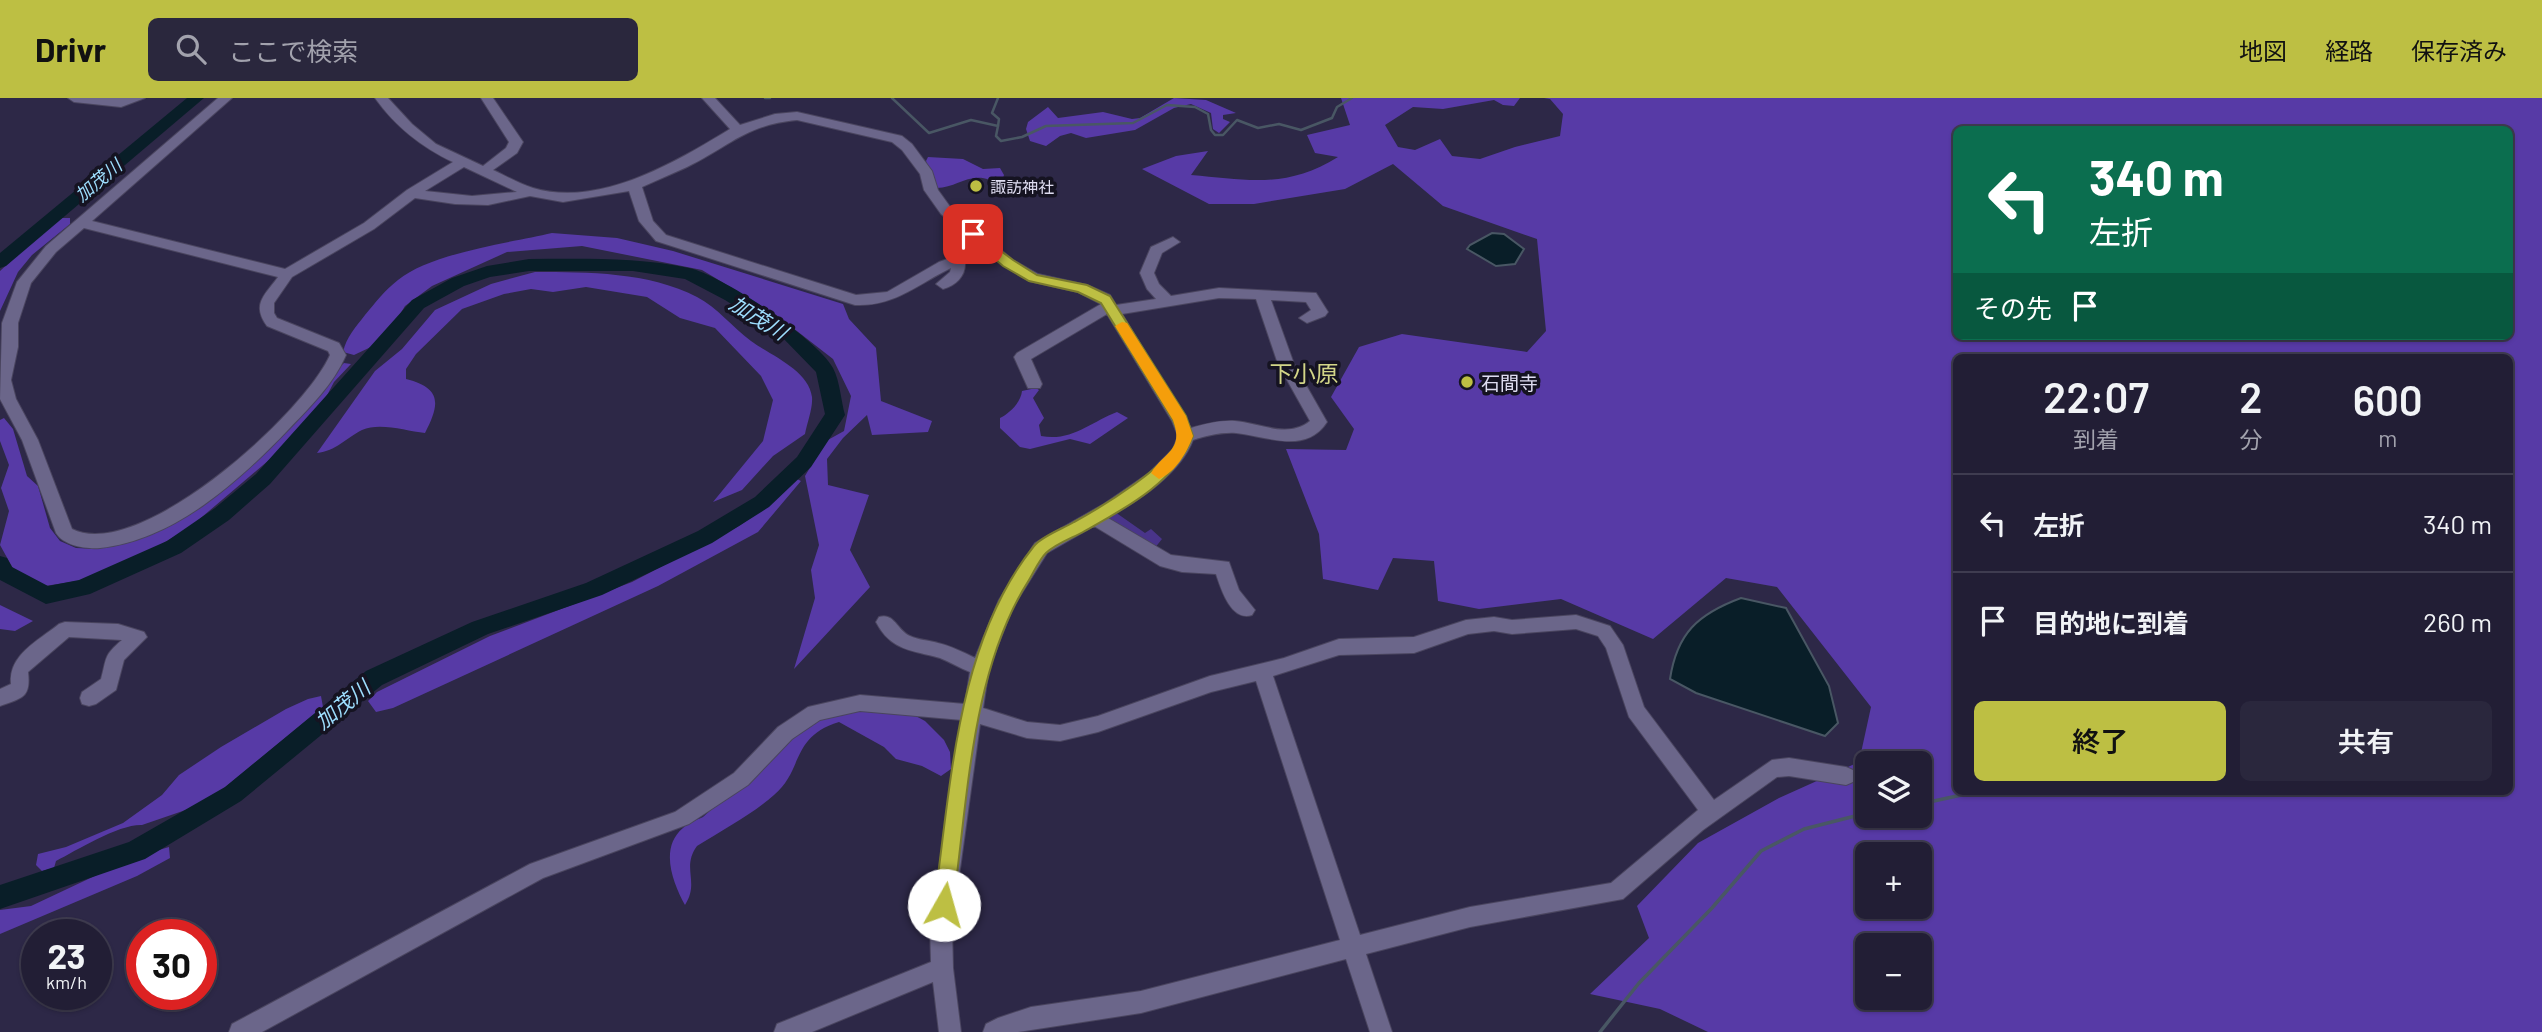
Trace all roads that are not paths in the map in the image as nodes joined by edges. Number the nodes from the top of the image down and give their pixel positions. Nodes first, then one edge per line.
1 (74, 98) edge
2 (139, 98) edge
3 (226, 98) edge
4 (486, 98) edge
5 (708, 98) edge
6 (388, 99) edge
7 (738, 130) junction
8 (463, 162) junction
9 (484, 171) junction
10 (634, 184) junction
11 (529, 192) junction
12 (412, 193) junction
13 (80, 223) junction
14 (1173, 242) dead end
15 (991, 249) junction
16 (957, 260) junction
17 (287, 274) junction
18 (943, 284) dead end
19 (1262, 294) junction
20 (1168, 302) junction
21 (1111, 308) junction
22 (1307, 318) dead end
23 (1034, 384) dead end
24 (1186, 436) junction
25 (1095, 518) junction
26 (1246, 610) dead end
27 (885, 622) dead end
28 (980, 668) junction
29 (1262, 671) junction
30 (0, 698) edge
31 (89, 698) dead end
32 (971, 713) junction
33 (1846, 776) dead end
34 (1711, 811) junction
35 (1354, 948) junction
36 (942, 968) junction
37 (240, 1032) edge
38 (785, 1032) edge
39 (950, 1032) edge
40 (994, 1032) edge
41 (1381, 1032) edge

1 - 2 street
3 - 13 street
4 - 9 street
5 - 7 street
6 - 8 street
7 - 10 street
7 - 15 street
8 - 9 street
8 - 12 street
9 - 11 street
10 - 11 street
10 - 16 street
11 - 12 street
12 - 17 street
13 - 17 street
13 - 17 street
14 - 20 street
15 - 16 street
15 - 21 street
16 - 18 street
19 - 20 street
19 - 22 street
19 - 24 street
20 - 21 street
21 - 23 street
21 - 24 street
24 - 25 street
25 - 26 street
25 - 28 street
27 - 28 street
28 - 32 street
29 - 32 street
29 - 34 street
29 - 35 street
30 - 31 street
32 - 36 street
32 - 37 street
33 - 34 street
34 - 35 street
35 - 40 street
35 - 41 street
36 - 38 street
36 - 39 street

